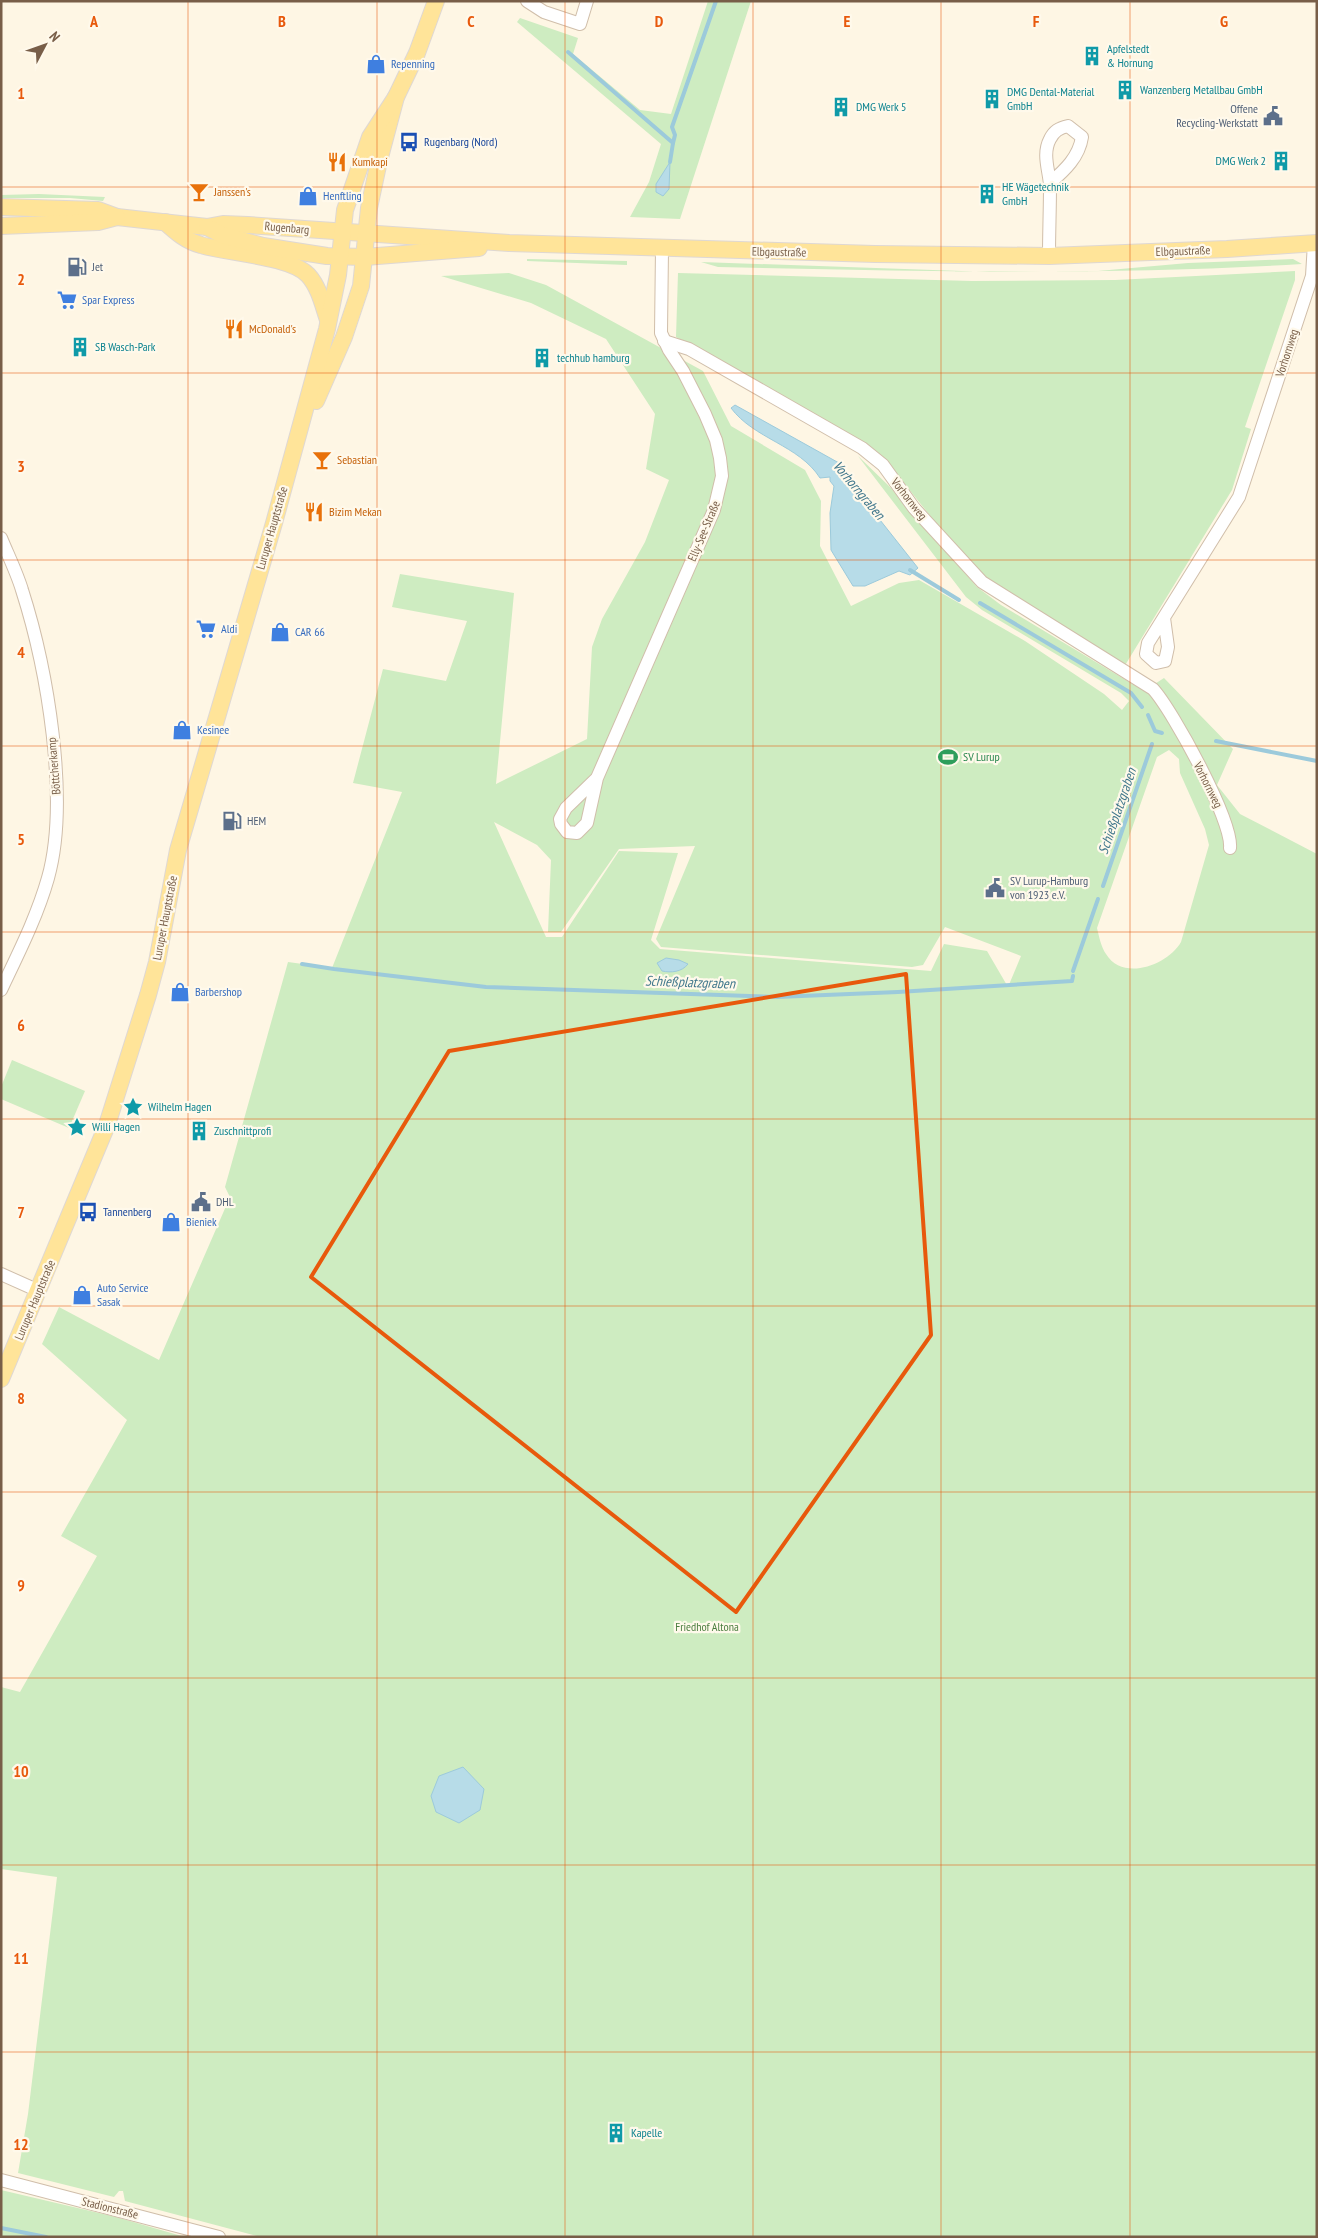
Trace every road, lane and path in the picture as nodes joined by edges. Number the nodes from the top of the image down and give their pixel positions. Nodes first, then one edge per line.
1 (436, 1) edge
2 (526, 1) edge
3 (587, 1) edge
4 (396, 97) junction
5 (1050, 183) dead end
6 (1, 207) edge
7 (117, 218) junction
8 (165, 222) junction
9 (1, 226) edge
10 (207, 227) junction
11 (322, 231) junction
12 (353, 233) junction
13 (508, 243) junction
14 (1316, 243) edge
15 (662, 249) junction
16 (385, 256) junction
17 (1049, 256) junction
18 (339, 257) junction
19 (362, 257) junction
20 (338, 276) junction
21 (328, 320) junction
22 (664, 341) junction
23 (294, 446) junction
24 (1, 538) edge
25 (1164, 618) junction
26 (1152, 661) junction
27 (1140, 680) junction
28 (597, 778) dead end
29 (1230, 848) dead end
30 (3, 987) edge
31 (1, 1274) edge
32 (39, 1291) junction
33 (1, 1378) edge
34 (1, 2180) edge
35 (219, 2237) edge

1 - 4 main road, Luruper Hauptstraße
2 - 3 street
4 - 12 main road, Luruper Hauptstraße
4 - 12 main road, Luruper Hauptstraße
5 - 17 street
6 - 7 main road, Rugenbarg
7 - 8 main road, Rugenbarg
7 - 9 main road, Rugenbarg
8 - 10 main road, Rugenbarg
8 - 21 main road
10 - 11 main road, Rugenbarg
10 - 18 main road, Rugenbarg
11 - 12 main road, Rugenbarg
11 - 18 main road
12 - 13 main road, Elbgaustraße
12 - 16 main road
12 - 18 main road, Luruper Hauptstraße
12 - 19 main road, Luruper Hauptstraße
13 - 15 main road, Elbgaustraße
13 - 16 main road, Elbgaustraße
14 - 17 main road, Elbgaustraße
14 - 25 street, Vorhornweg
15 - 17 main road, Elbgaustraße
15 - 22 street, Elly-See-Straße
16 - 19 main road, Elbgaustraße
18 - 19 main road, Rugenbarg
18 - 20 main road, Luruper Hauptstraße
19 - 20 main road
19 - 23 main road, Luruper Hauptstraße
20 - 21 main road, Luruper Hauptstraße
21 - 23 main road, Luruper Hauptstraße
22 - 27 street, Vorhornweg
22 - 28 street, Elly-See-Straße
23 - 32 main road, Luruper Hauptstraße
24 - 30 street, Böttcherkamp
25 - 26 street, Vorhornweg
25 - 26 street
26 - 27 street
27 - 29 street, Vorhornweg
31 - 32 street
32 - 33 main road, Luruper Hauptstraße
34 - 35 street, Stadionstraße

